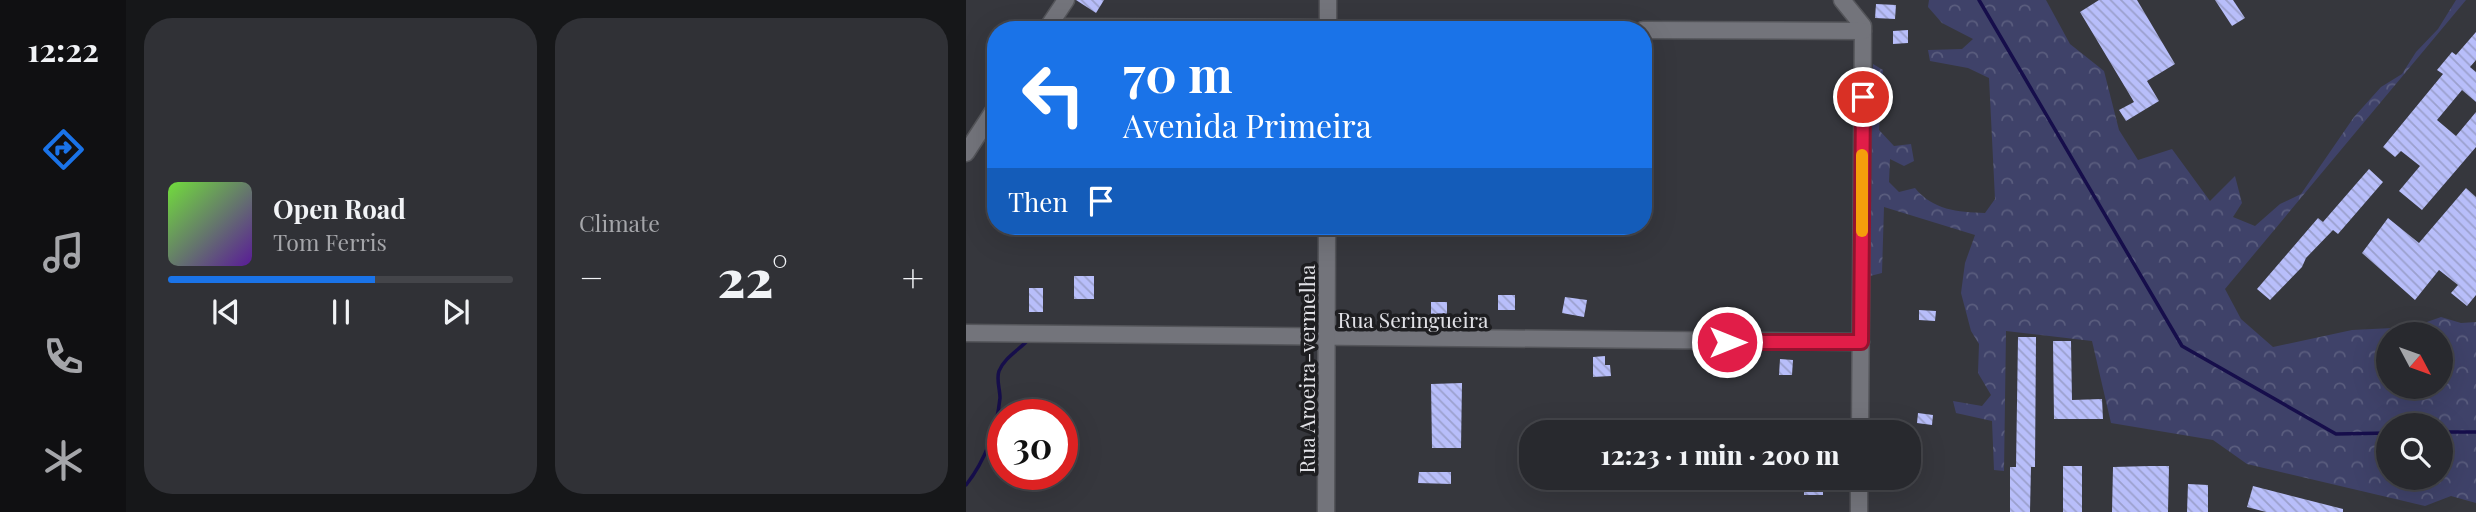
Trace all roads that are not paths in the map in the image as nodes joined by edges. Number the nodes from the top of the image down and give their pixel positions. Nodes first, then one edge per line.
1 (1066, 0) edge
2 (1328, 0) edge
3 (1842, 0) edge
4 (1052, 21) edge
5 (1328, 21) edge
6 (1652, 30) edge
7 (1863, 31) junction
8 (987, 121) edge
9 (966, 153) edge
10 (1327, 235) edge
11 (966, 333) edge
12 (1327, 339) junction
13 (1861, 342) junction
14 (1860, 420) edge
15 (1859, 490) edge
16 (1326, 512) edge
17 (1859, 512) edge

1 - 4 street
2 - 5 street
3 - 7 street
6 - 7 street
7 - 13 street
8 - 9 street
10 - 12 street, Rua Aroeira-vermelha
11 - 12 street, Rua Seringueira
12 - 13 street, Rua Seringueira
12 - 16 street, Rua Aroeira-vermelha
13 - 14 street
15 - 17 street

